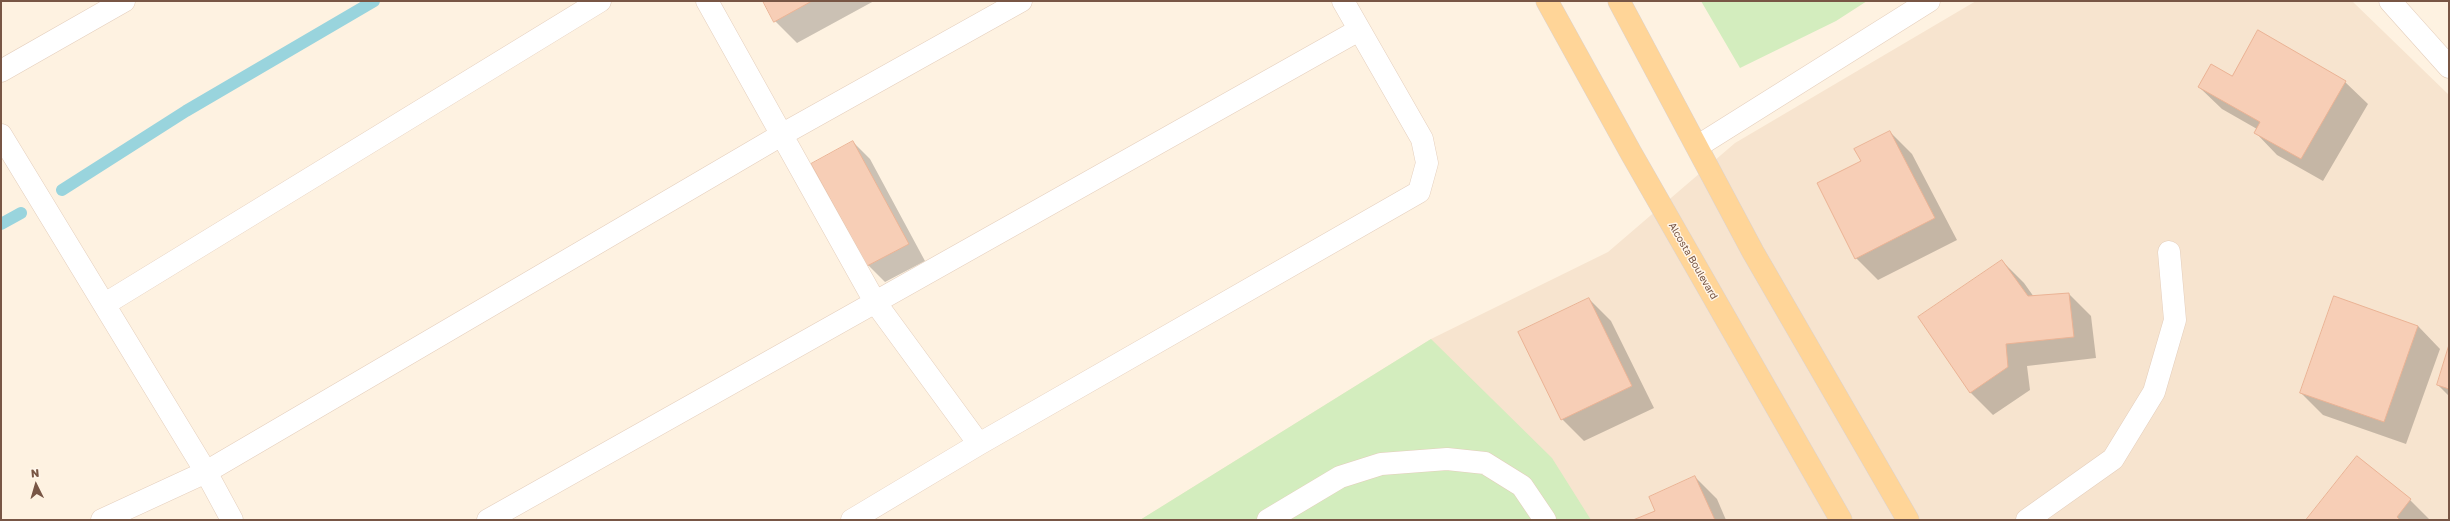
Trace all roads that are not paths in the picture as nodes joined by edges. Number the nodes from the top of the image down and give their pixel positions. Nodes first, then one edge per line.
1 (124, 1) edge
2 (600, 1) edge
3 (707, 1) edge
4 (1021, 1) edge
5 (1342, 1) edge
6 (1547, 1) edge
7 (1619, 1) edge
8 (1928, 1) edge
9 (2390, 1) edge
10 (1359, 30) junction
11 (2449, 67) edge
12 (1, 71) edge
13 (783, 134) junction
14 (1, 135) edge
15 (1698, 146) junction
16 (2169, 252) dead end
17 (875, 302) junction
18 (105, 304) junction
19 (979, 444) junction
20 (206, 472) junction
21 (102, 520) edge
22 (232, 520) edge
23 (488, 520) edge
24 (852, 520) edge
25 (1268, 520) edge
26 (1545, 520) edge
27 (1841, 520) edge
28 (1908, 520) edge
29 (2027, 520) edge

1 - 12 street
2 - 18 street
3 - 13 street
4 - 13 street
5 - 10 street
6 - 27 main road, Alcosta Boulevard
7 - 15 main road
8 - 15 street
9 - 11 street
10 - 17 street
10 - 19 street
13 - 17 street
13 - 20 street
14 - 18 street
15 - 28 main road
16 - 29 street
17 - 19 street
17 - 23 street
18 - 20 street
19 - 24 street
20 - 21 street
20 - 22 street
25 - 26 street

